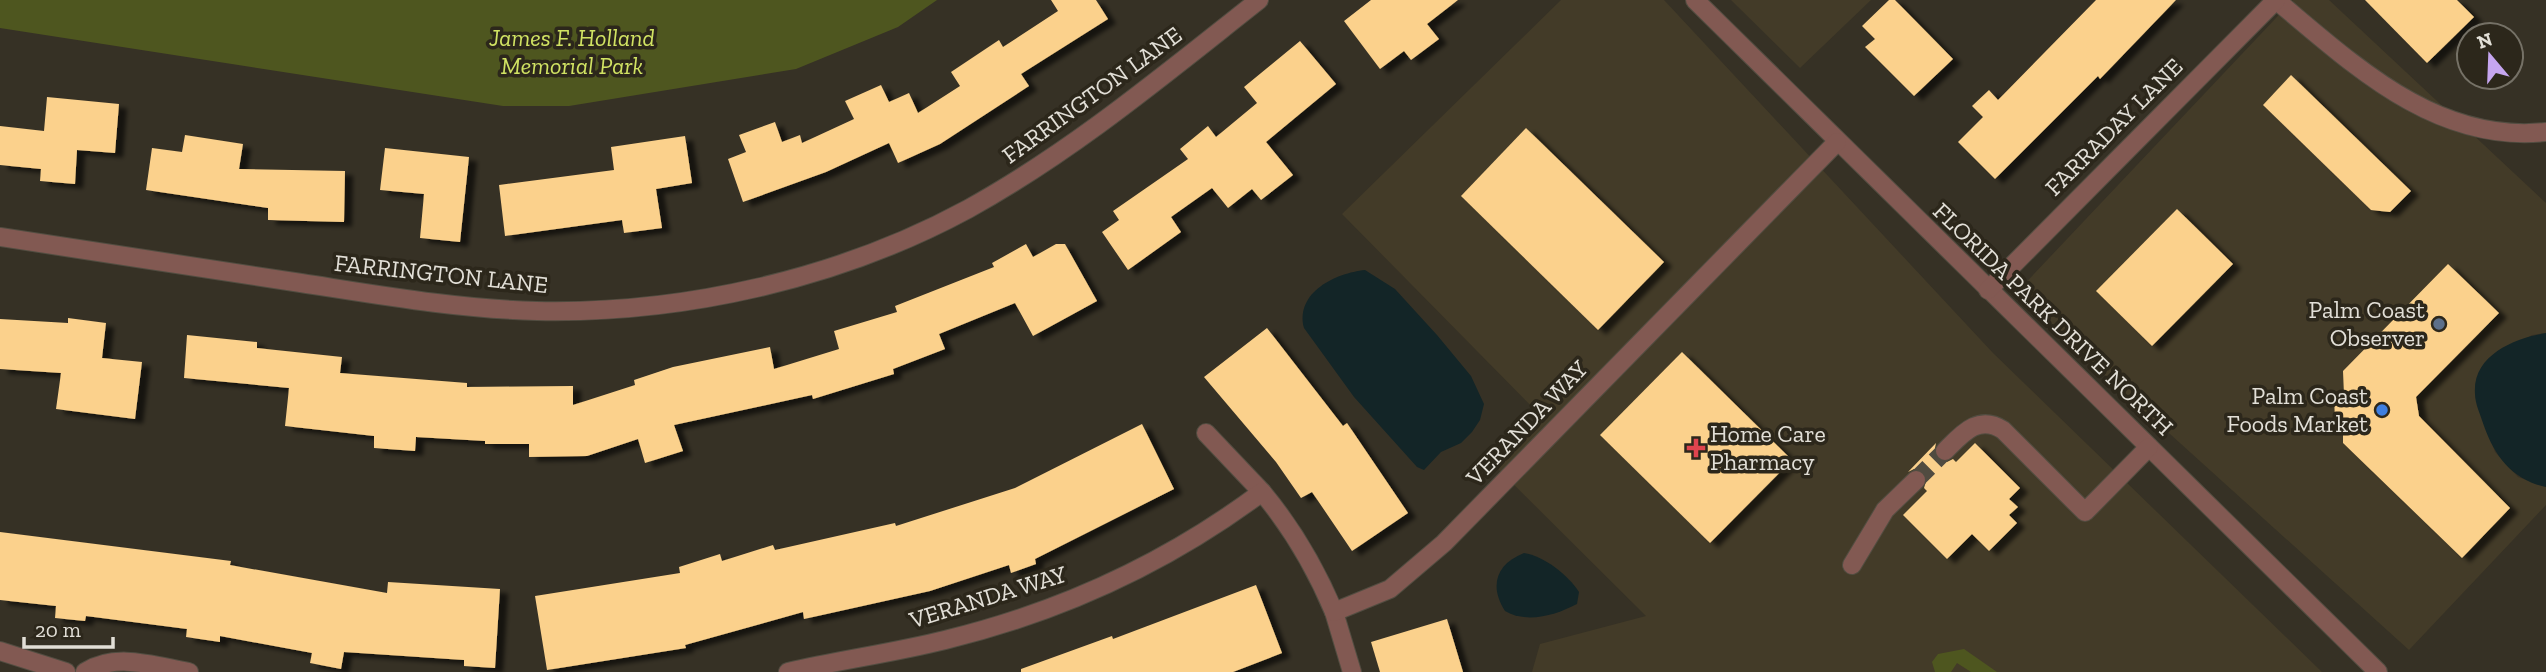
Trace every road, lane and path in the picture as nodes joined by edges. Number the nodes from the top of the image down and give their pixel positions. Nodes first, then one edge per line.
1 (1259, 0) edge
2 (1695, 0) edge
3 (2276, 0) edge
4 (2546, 132) edge
5 (1837, 142) junction
6 (0, 237) edge
7 (1988, 290) junction
8 (1206, 433) dead end
9 (2149, 447) junction
10 (1945, 451) tunnel mouth
11 (1916, 480) tunnel mouth
12 (1262, 492) junction
13 (1852, 565) dead end
14 (1334, 612) junction
15 (0, 650) edge
16 (66, 672) edge
17 (85, 672) edge
18 (189, 672) edge
19 (788, 672) edge
20 (1352, 672) edge
21 (2378, 672) edge

1 - 6 street, FARRINGTON LANE
2 - 5 street, FLORIDA PARK DRIVE NORTH
3 - 4 street
3 - 7 street, FARRADAY LANE
5 - 7 street, FLORIDA PARK DRIVE NORTH
5 - 14 street, VERANDA WAY
7 - 9 street, FLORIDA PARK DRIVE NORTH
8 - 12 street
9 - 10 street
9 - 21 street, FLORIDA PARK DRIVE NORTH
11 - 13 street
12 - 14 street
12 - 19 street, VERANDA WAY
14 - 20 street
15 - 16 street
17 - 18 street

